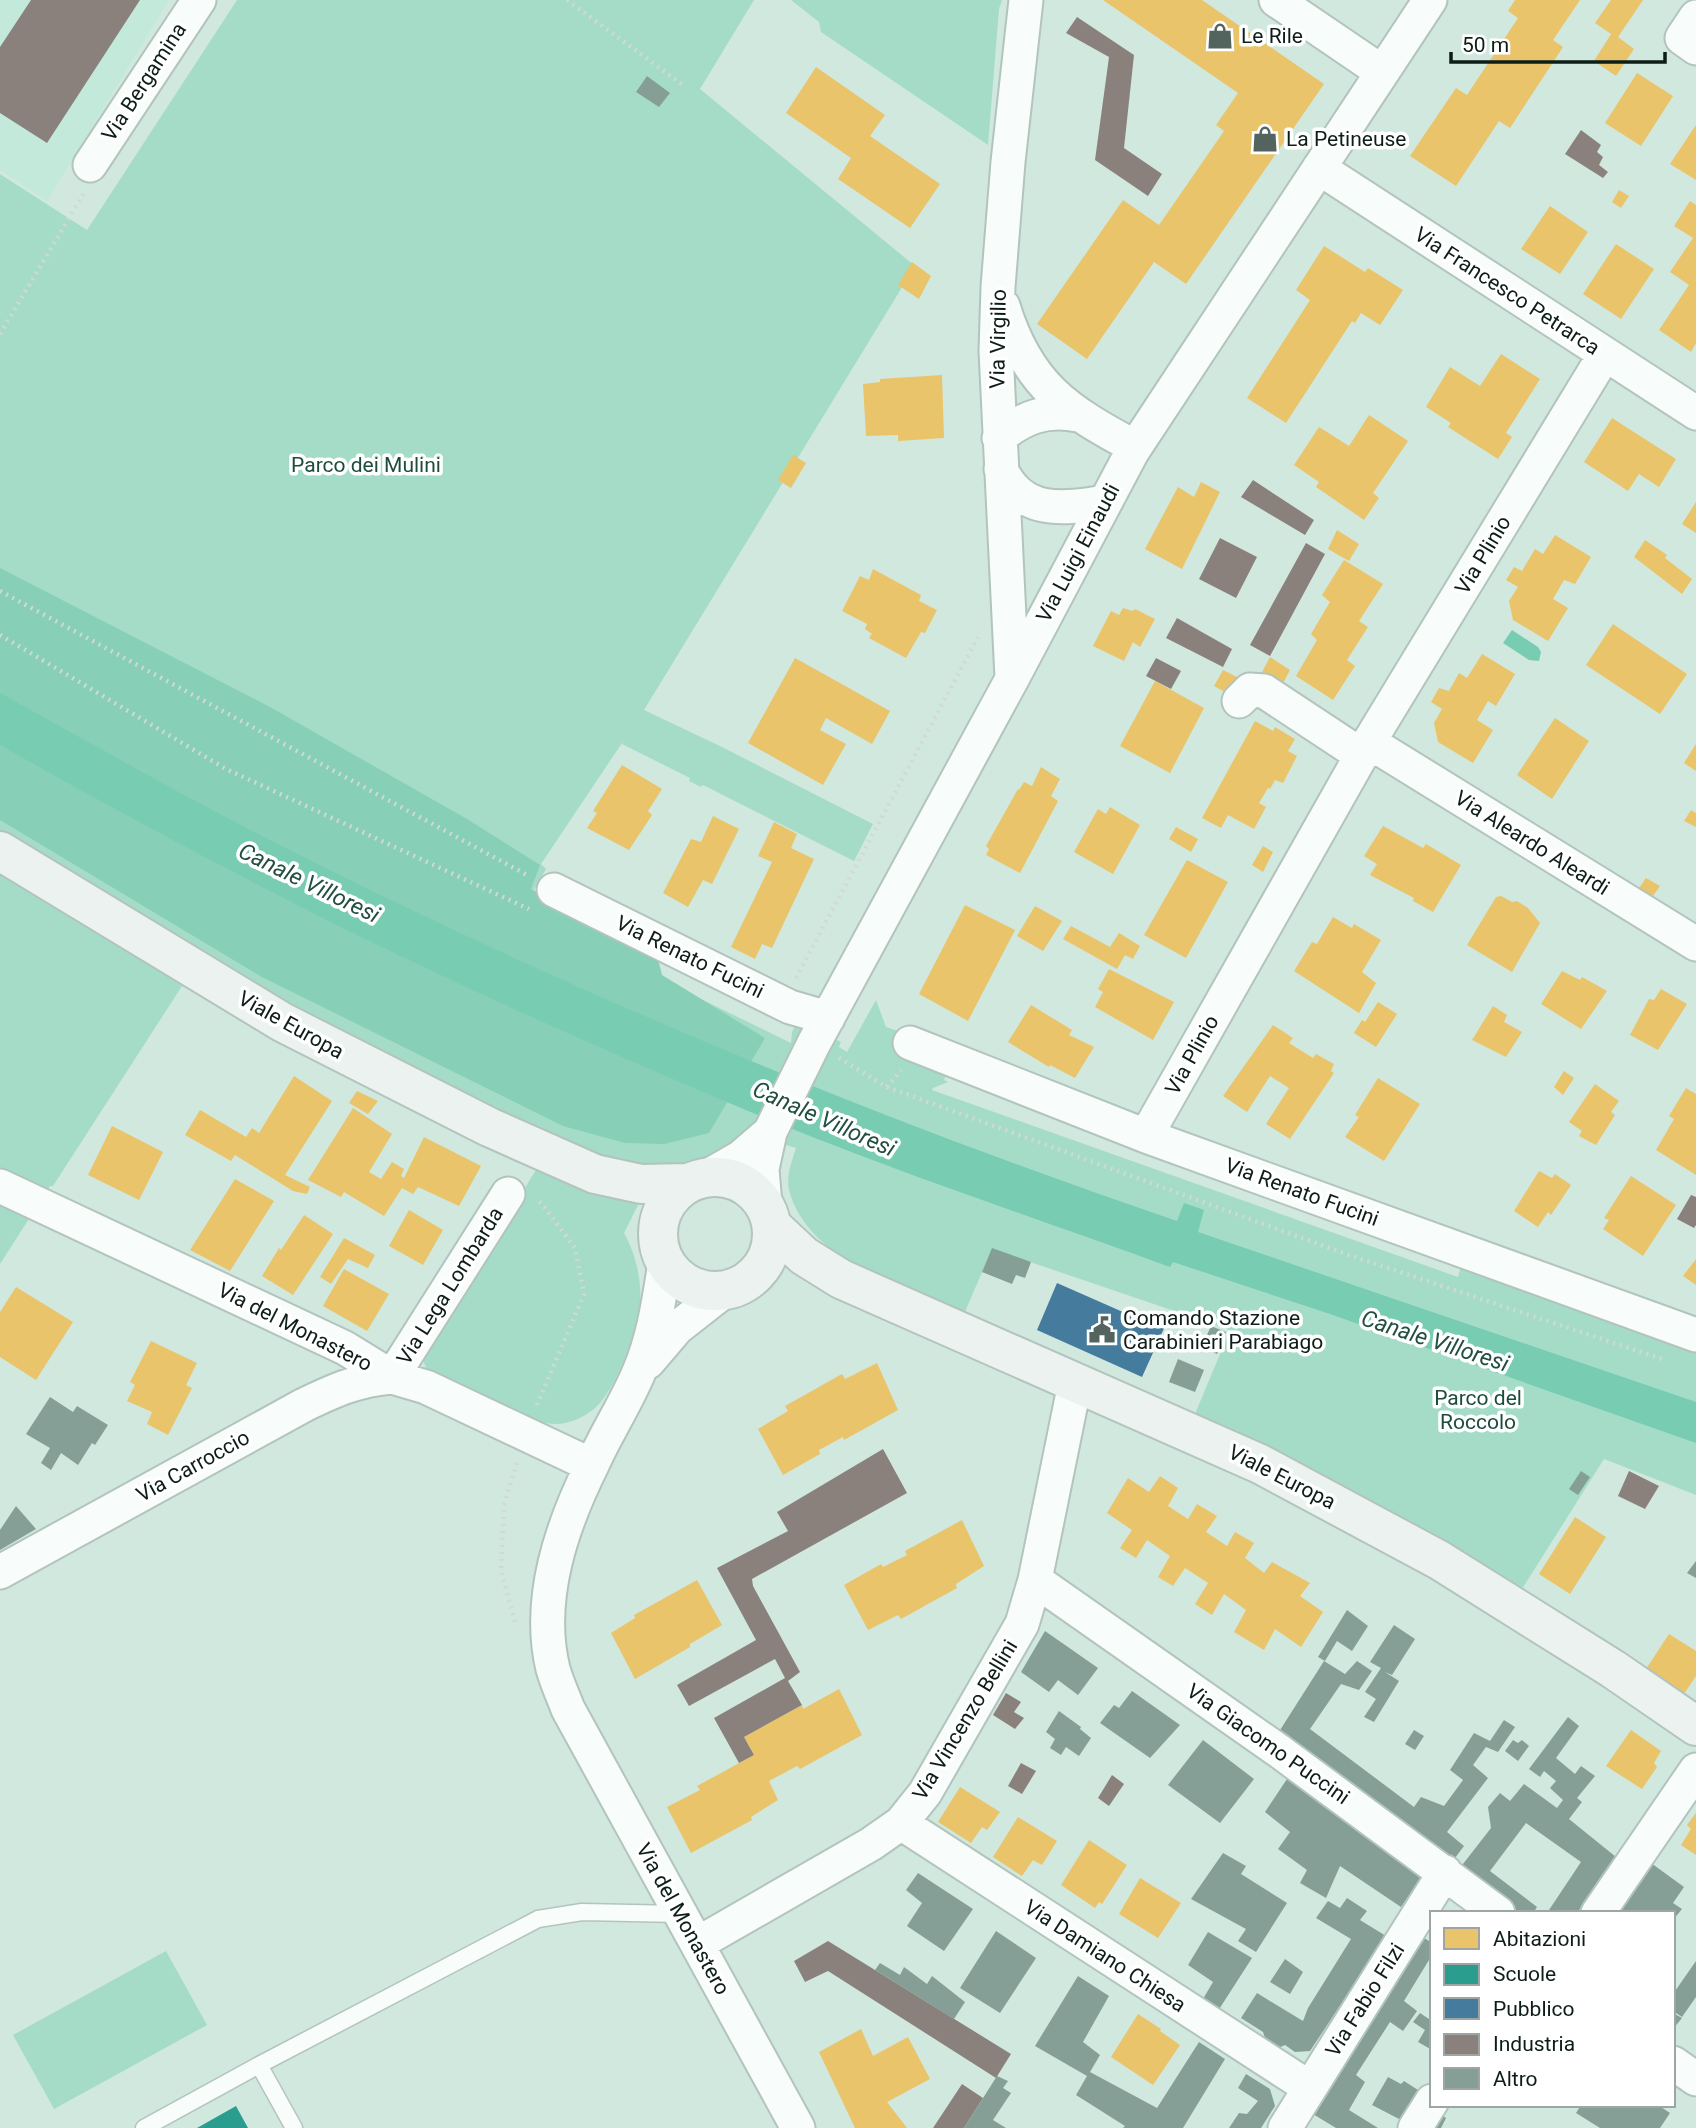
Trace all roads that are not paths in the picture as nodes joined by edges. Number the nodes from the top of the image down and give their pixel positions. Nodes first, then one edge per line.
1 (199, 0) edge
2 (1026, 0) edge
3 (1276, 0) edge
4 (1430, 0) edge
5 (1696, 17) edge
6 (1696, 48) edge
7 (1382, 72) junction
8 (90, 165) road end
9 (1319, 168) junction
10 (998, 287) junction
11 (1605, 354) junction
12 (1696, 413) edge
13 (1078, 415) junction
14 (1135, 447) junction
15 (1000, 454) junction
16 (1105, 502) junction
17 (1012, 679) junction
18 (1239, 701) dead end
19 (1365, 749) junction
20 (0, 851) edge
21 (555, 890) road end
22 (1696, 944) edge
23 (821, 1031) junction
24 (910, 1043) dead end
25 (770, 1132) junction
26 (1146, 1136) junction
27 (595, 1174) junction
28 (697, 1180) junction
29 (0, 1186) edge
30 (521, 1196) road end
31 (769, 1216) junction
32 (661, 1252) junction
33 (841, 1279) junction
34 (734, 1288) junction
35 (1696, 1335) edge
36 (639, 1372) junction
37 (392, 1377) junction
38 (1075, 1383) junction
39 (591, 1465) junction
40 (0, 1572) edge
41 (1035, 1580) junction
42 (1696, 1726) edge
43 (1696, 1770) edge
44 (901, 1823) junction
45 (1445, 1872) junction
46 (1495, 1911) edge
47 (1599, 1911) edge
48 (680, 1914) junction
49 (697, 1944) junction
50 (1675, 2064) edge
51 (259, 2065) junction
52 (1696, 2079) edge
53 (1310, 2088) junction
54 (1430, 2104) edge
55 (144, 2128) edge
56 (294, 2128) edge
57 (798, 2128) edge
58 (1285, 2128) edge
59 (1415, 2128) edge

1 - 8 street, Via Bergamina
2 - 10 street, Via Virgilio
3 - 7 street
4 - 7 street, Via Luigi Einaudi
5 - 6 street
7 - 9 street, Via Luigi Einaudi
9 - 11 street, Via Francesco Petrarca
9 - 14 street, Via Luigi Einaudi
10 - 13 street
10 - 15 street, Via Virgilio
11 - 12 street, Via Francesco Petrarca
11 - 19 street, Via Plinio
13 - 14 street
13 - 15 street
14 - 16 street, Via Luigi Einaudi
15 - 16 street
15 - 17 street, Via Virgilio
16 - 17 street, Via Luigi Einaudi
17 - 23 street, Via Luigi Einaudi
18 - 19 street
19 - 22 street, Via Aleardo Aleardi
19 - 26 street, Via Plinio
20 - 27 street, Viale Europa
21 - 23 street, Via Renato Fucini
23 - 25 street, Via Luigi Einaudi
24 - 26 street, Via Renato Fucini
25 - 28 street, Via Luigi Einaudi
25 - 31 street, Via Luigi Einaudi
26 - 35 street, Via Renato Fucini
27 - 28 street, Viale Europa
27 - 32 street, Viale Europa
28 - 31 street, Viale Europa
28 - 32 street
29 - 37 street, Via del Monastero
30 - 37 street, Via Lega Lombarda
31 - 33 street, Viale Europa
31 - 34 street
32 - 34 street, Viale Europa
32 - 36 street
33 - 34 street, Viale Europa
33 - 38 street, Viale Europa
34 - 36 street
36 - 39 street, Via del Monastero
37 - 39 street, Via del Monastero
37 - 40 street, Via Carroccio
38 - 41 street, Via Vincenzo Bellini
38 - 42 street, Viale Europa
39 - 48 street, Via del Monastero
41 - 44 street, Via Vincenzo Bellini
41 - 45 street, Via Giacomo Puccini
43 - 47 street
44 - 49 street, Via Vincenzo Bellini
44 - 53 street, Via Damiano Chiesa
45 - 46 street, Via Giacomo Puccini
45 - 53 street, Via Fabio Filzi
48 - 49 street, Via del Monastero
48 - 51 lane
49 - 57 street, Via del Monastero
50 - 52 street
51 - 55 lane
51 - 56 lane
53 - 58 street, Via Fabio Filzi
54 - 59 street

